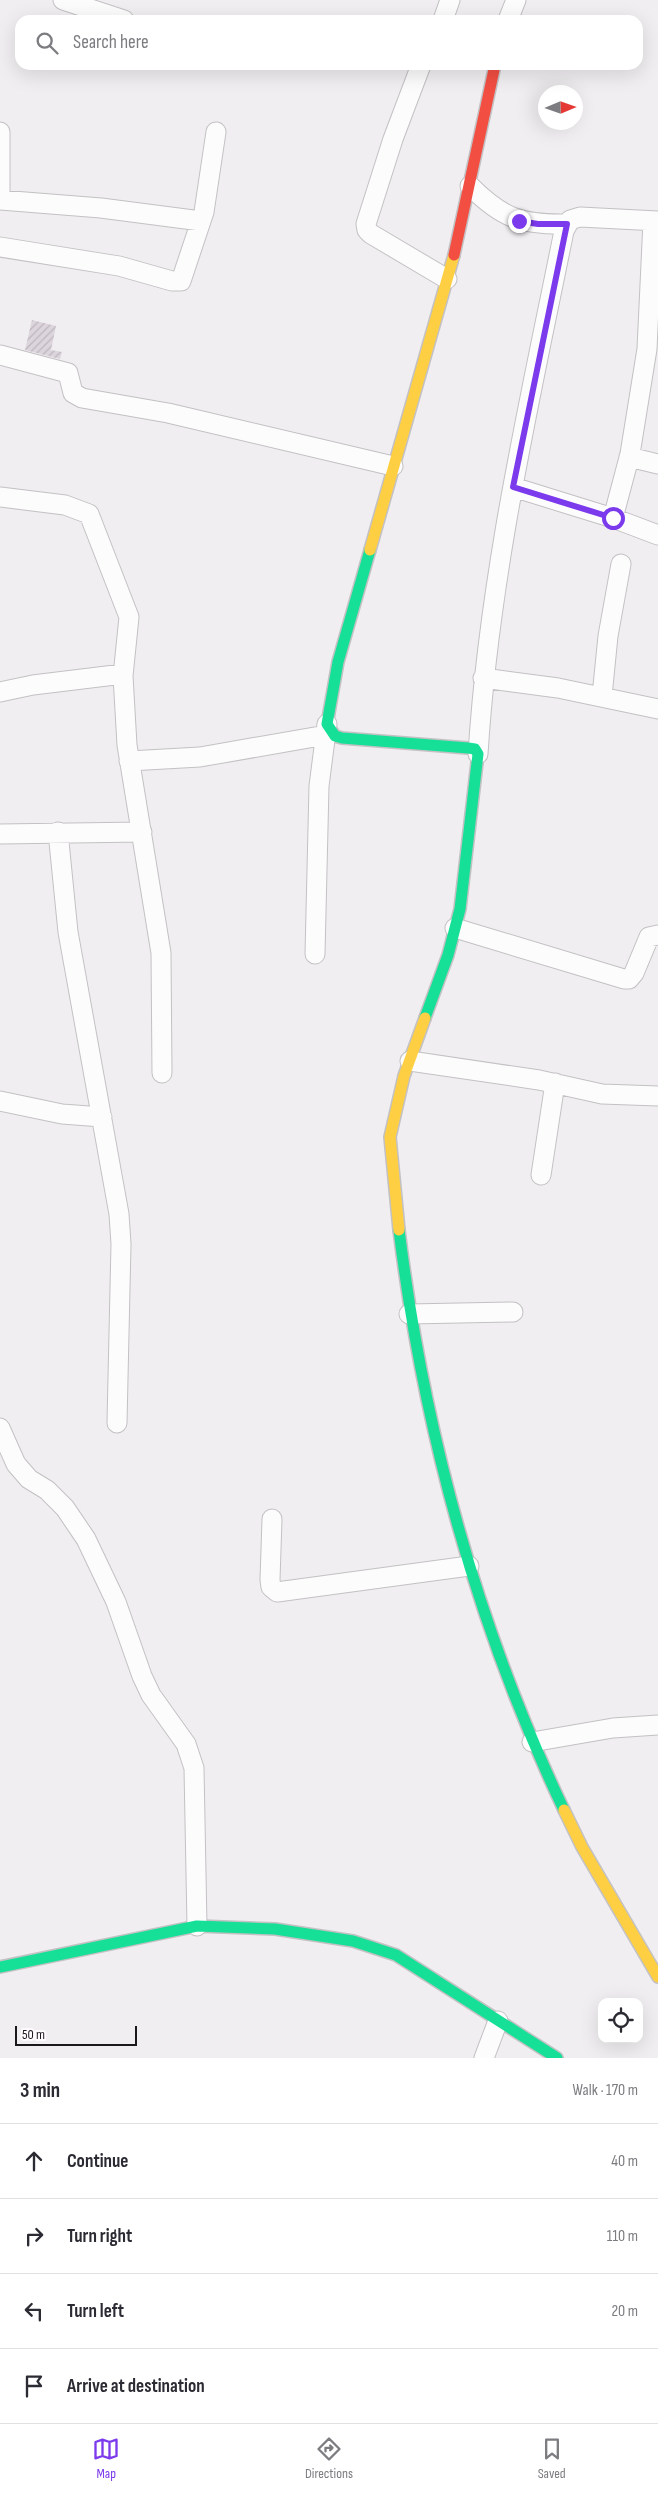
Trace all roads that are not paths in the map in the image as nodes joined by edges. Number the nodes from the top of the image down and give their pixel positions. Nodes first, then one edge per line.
1 (63, 0) edge
2 (450, 0) edge
3 (516, 0) edge
4 (109, 15) edge
5 (445, 15) edge
6 (510, 15) edge
7 (419, 70) edge
8 (494, 70) edge
9 (0, 132) edge
10 (216, 132) dead end
11 (470, 186) junction
12 (0, 194) edge
13 (0, 200) edge
14 (201, 221) junction
15 (656, 221) edge
16 (567, 224) junction
17 (0, 247) edge
18 (447, 279) junction
19 (0, 355) edge
20 (629, 457) junction
21 (658, 464) edge
22 (393, 466) junction
23 (513, 487) junction
24 (0, 497) edge
25 (613, 518) junction
26 (658, 535) edge
27 (621, 564) dead end
28 (123, 674) junction
29 (483, 678) junction
30 (0, 692) edge
31 (602, 696) junction
32 (658, 709) edge
33 (326, 730) junction
34 (478, 754) junction
35 (129, 761) junction
36 (58, 832) junction
37 (142, 832) junction
38 (0, 834) edge
39 (455, 928) junction
40 (658, 935) edge
41 (315, 954) dead end
42 (410, 1061) junction
43 (162, 1074) dead end
44 (555, 1083) junction
45 (658, 1096) edge
46 (0, 1101) edge
47 (102, 1117) junction
48 (541, 1174) dead end
49 (513, 1312) dead end
50 (409, 1314) junction
51 (117, 1423) dead end
52 (0, 1428) edge
53 (272, 1519) dead end
54 (469, 1566) junction
55 (658, 1725) edge
56 (532, 1742) junction
57 (197, 1926) junction
58 (0, 1967) edge
59 (658, 1977) edge
60 (498, 2021) junction
61 (484, 2058) edge
62 (557, 2058) edge

1 - 4 street
2 - 5 street
3 - 6 street
7 - 18 street
8 - 11 street
9 - 12 street
10 - 14 street
11 - 16 street
11 - 18 street
13 - 14 street
14 - 17 street
15 - 16 street
15 - 20 street
16 - 23 street
18 - 22 street
19 - 22 street
20 - 21 street
20 - 25 street
22 - 33 street
23 - 25 street
23 - 29 street
24 - 28 street
25 - 26 street
27 - 31 street
28 - 30 street
28 - 35 street
29 - 31 street
29 - 34 street
31 - 32 street
33 - 34 street
33 - 35 street
33 - 41 street
34 - 39 street
35 - 37 street
36 - 37 street
36 - 38 street
36 - 47 street
37 - 43 street
39 - 40 street
39 - 42 street
42 - 44 street
42 - 50 street
44 - 45 street
44 - 48 street
46 - 47 street
47 - 51 street
49 - 50 street
50 - 54 street
52 - 57 street
53 - 54 street
54 - 56 street
55 - 56 street
56 - 59 street
57 - 58 street
57 - 60 street
60 - 61 street
60 - 62 street

